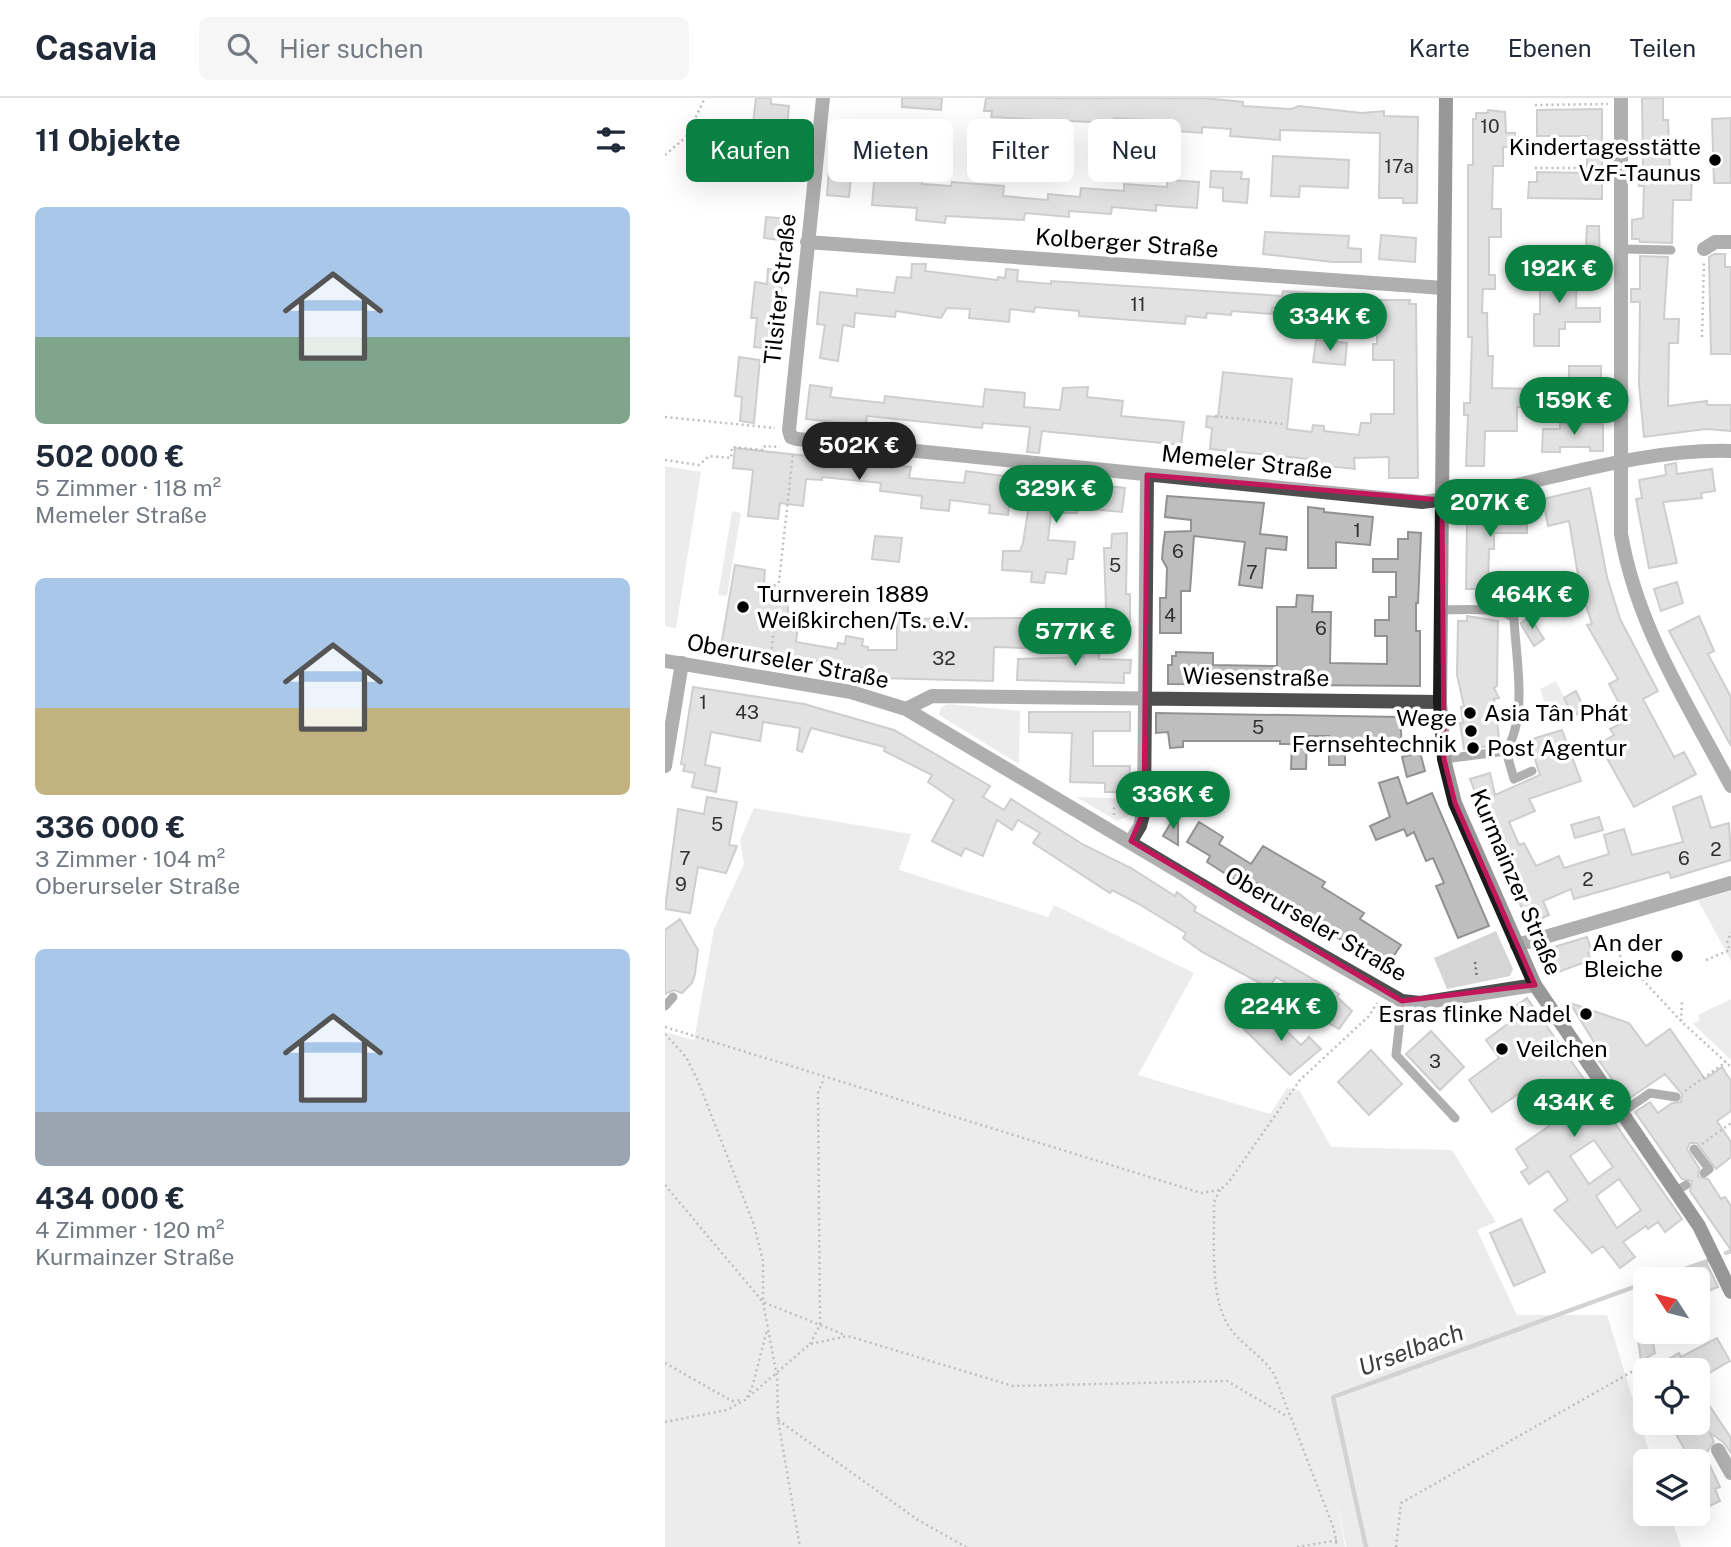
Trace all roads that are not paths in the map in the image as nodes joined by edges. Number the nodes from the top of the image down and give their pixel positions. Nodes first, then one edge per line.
1 (823, 98) edge
2 (1440, 98) edge
3 (1446, 98) edge
4 (1621, 101) edge
5 (807, 242) junction
6 (1731, 242) edge
7 (1704, 249) road end
8 (1671, 250) dead end
9 (1622, 252) junction
10 (1443, 288) junction
11 (793, 439) joint
12 (1731, 451) edge
13 (1620, 463) junction
14 (1147, 475) junction
15 (1442, 500) junction
16 (1440, 610) junction
17 (665, 661) edge
18 (682, 663) junction
19 (1145, 698) junction
20 (1440, 702) junction
21 (906, 709) junction
22 (1506, 751) junction
23 (1444, 759) junction
24 (665, 766) edge
25 (1532, 771) dead end
26 (1731, 786) edge
27 (1131, 841) junction
28 (1731, 883) edge
29 (1517, 945) junction
30 (1535, 985) junction
31 (673, 997) dead end
32 (1402, 1001) junction
33 (665, 1006) edge
34 (1676, 1097) road end
35 (1621, 1113) junction
36 (1455, 1118) dead end
37 (1694, 1149) road end
38 (1704, 1173) dead end
39 (1731, 1292) edge
40 (1718, 1450) dead end
41 (1731, 1474) edge

1 - 5 street, Tilsiter Straße
2 - 3 street
3 - 10 main road, Kurmainzer Straße
4 - 9 street
5 - 10 street, Kolberger Straße
5 - 11 street, Tilsiter Straße
6 - 7 street
8 - 9 lane
9 - 13 street
10 - 15 main road, Kurmainzer Straße
11 - 14 street, Memeler Straße
12 - 13 street, Memeler Straße
13 - 15 street, Memeler Straße
13 - 26 street
14 - 15 street, Memeler Straße
14 - 19 street
15 - 16 main road, Kurmainzer Straße
16 - 20 main road, Kurmainzer Straße
16 - 22 lane
17 - 18 street, Oberurseler Straße
18 - 21 street, Oberurseler Straße
18 - 24 street
19 - 20 street, Wiesenstraße
19 - 21 street, Wiesenstraße
19 - 27 street
20 - 23 main road, Kurmainzer Straße
21 - 27 street, Oberurseler Straße
22 - 23 lane
22 - 25 lane
23 - 29 main road, Kurmainzer Straße
27 - 32 street, Oberurseler Straße
28 - 29 street
29 - 30 main road, Kurmainzer Straße
30 - 32 street, Oberurseler Straße
30 - 35 main road, Kurmainzer Straße
31 - 33 lane
32 - 36 lane
34 - 35 lane
35 - 39 main road, Kurmainzer Straße
37 - 38 lane
40 - 41 street

